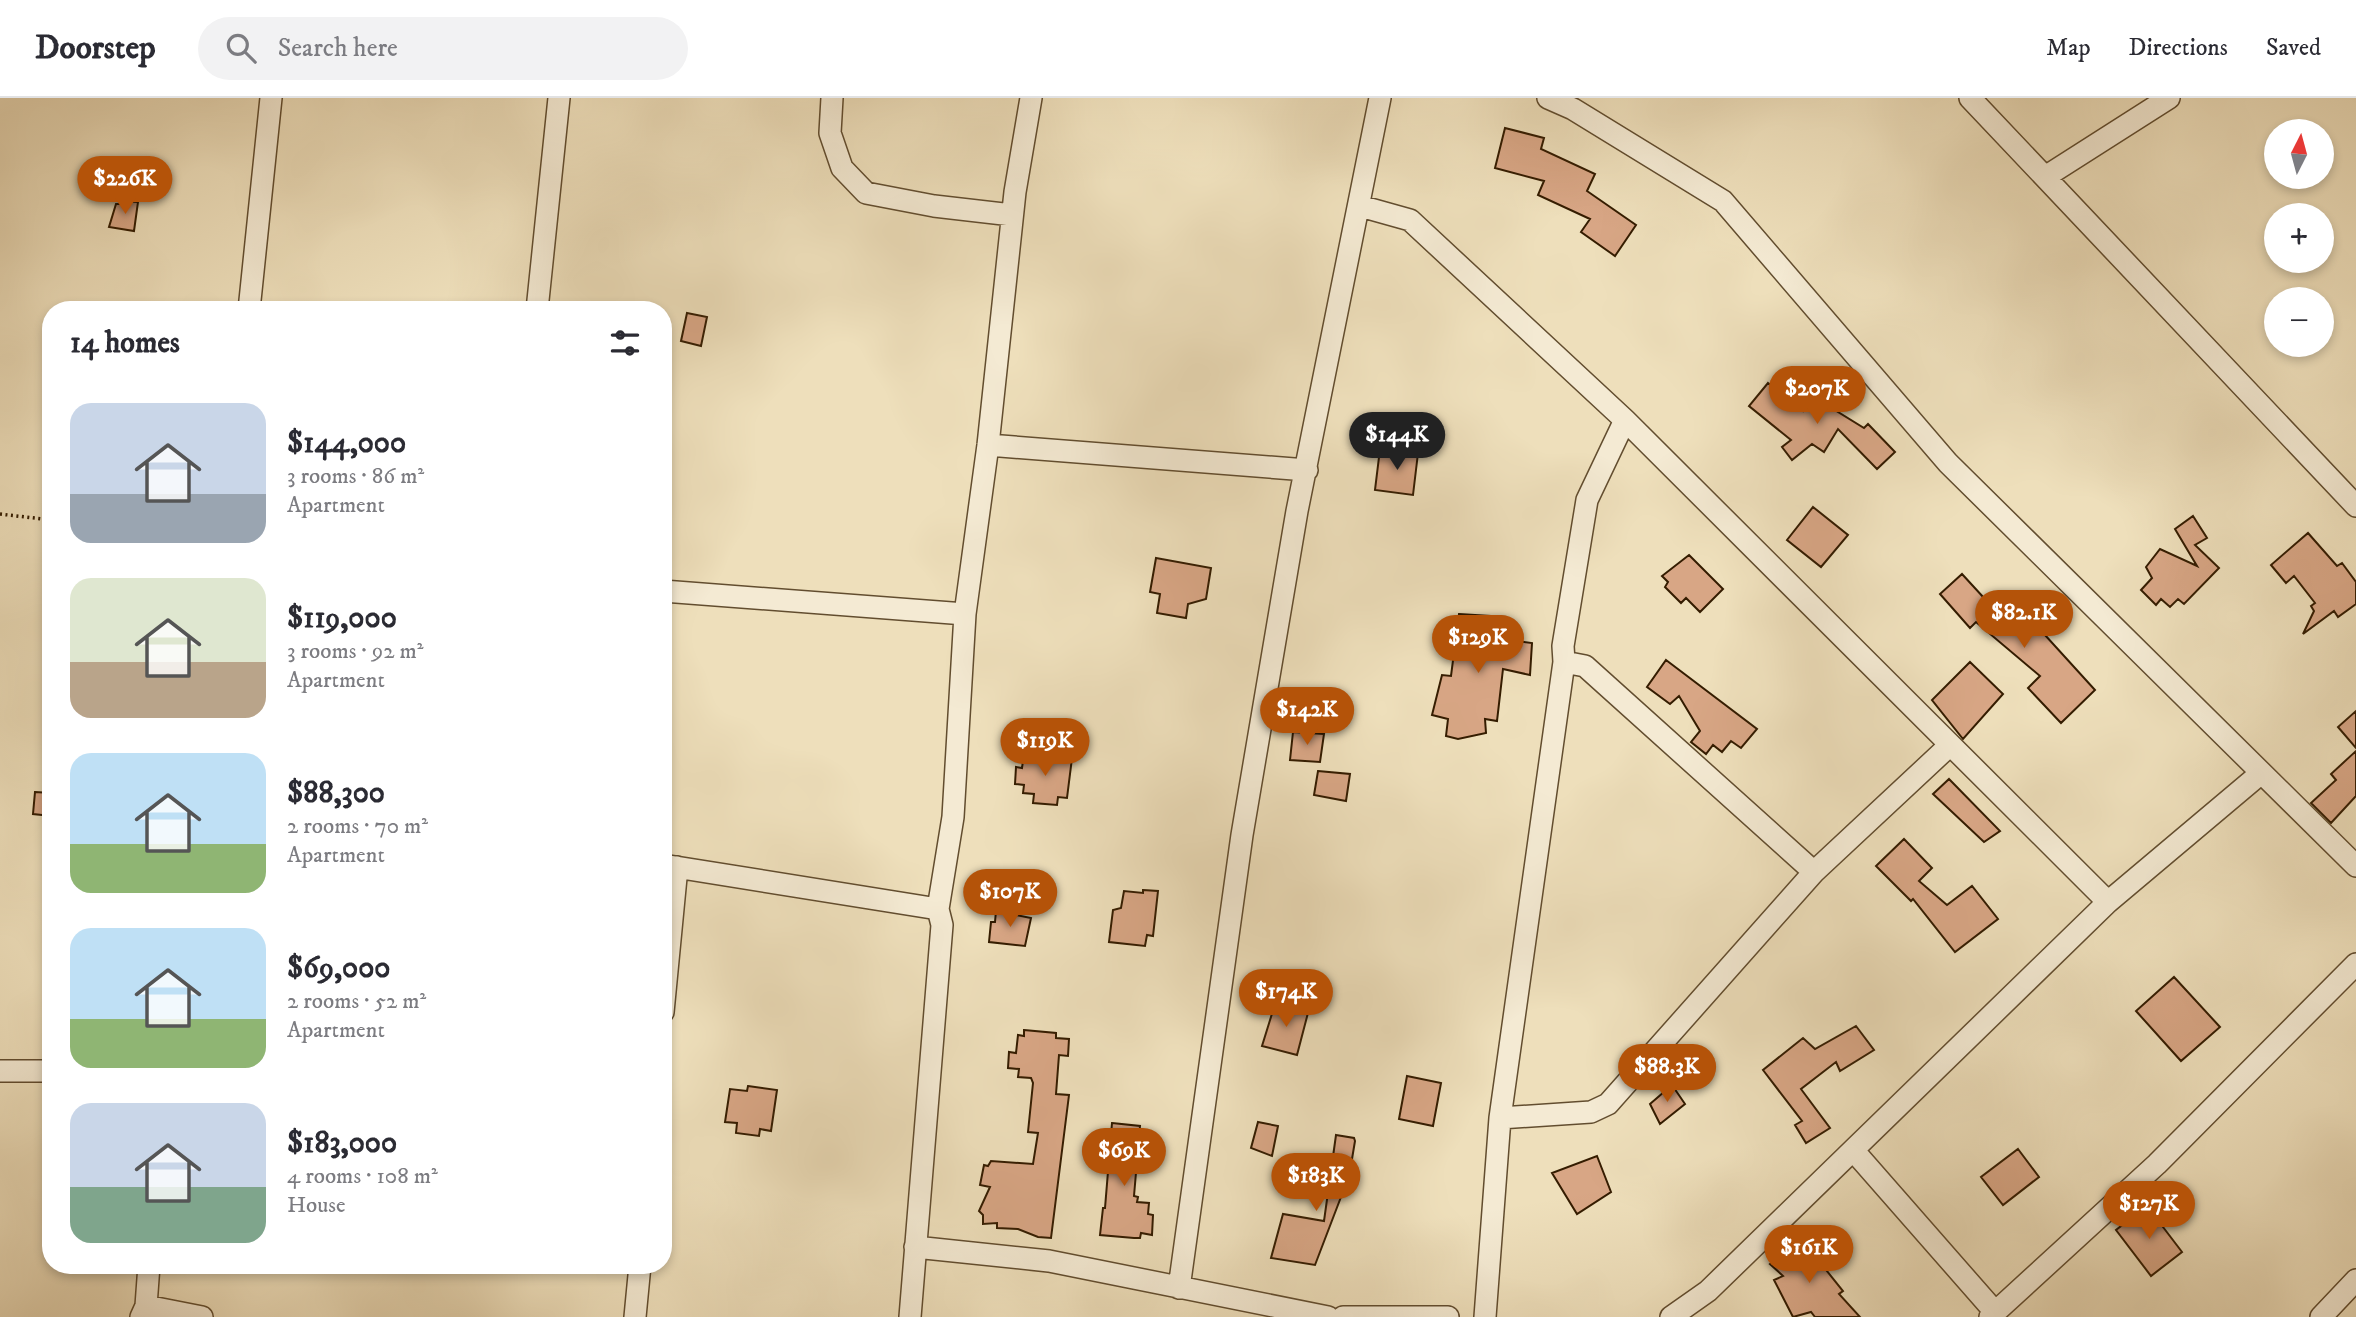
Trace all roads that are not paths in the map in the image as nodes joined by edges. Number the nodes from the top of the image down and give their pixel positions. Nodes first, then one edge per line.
1 (271, 98) edge
2 (559, 98) edge
3 (832, 98) edge
4 (1031, 98) edge
5 (1380, 98) edge
6 (1548, 98) edge
7 (1970, 98) edge
8 (2169, 98) edge
9 (1574, 103) edge
10 (2045, 177) junction
11 (1360, 206) junction
12 (1013, 215) junction
13 (250, 301) edge
14 (538, 301) edge
15 (1625, 420) junction
16 (988, 445) junction
17 (1307, 470) junction
18 (2356, 506) edge
19 (672, 592) edge
20 (965, 614) junction
21 (1564, 662) junction
22 (1949, 746) junction
23 (2260, 774) junction
24 (672, 866) edge
25 (2356, 866) edge
26 (1814, 873) junction
27 (2108, 902) junction
28 (938, 909) junction
29 (2356, 964) edge
30 (0, 1071) edge
31 (42, 1071) edge
32 (1500, 1118) junction
33 (1853, 1150) junction
34 (915, 1247) junction
35 (148, 1274) edge
36 (639, 1274) edge
37 (2356, 1280) edge
38 (1179, 1288) junction
39 (143, 1311) edge
40 (1992, 1315) edge
41 (202, 1317) edge
42 (635, 1317) edge
43 (910, 1317) edge
44 (1328, 1317) edge
45 (1343, 1317) edge
46 (1448, 1317) edge
47 (1485, 1317) edge
48 (1671, 1317) edge
49 (2321, 1317) edge

1 - 13 street
2 - 14 street
3 - 12 street
4 - 12 street
5 - 11 street
6 - 9 street
7 - 10 street
8 - 10 street
9 - 23 street
10 - 18 street
11 - 15 street
11 - 17 street
12 - 16 street
15 - 21 street
15 - 22 street
16 - 17 street
16 - 20 street
17 - 38 street
19 - 20 street
20 - 28 street
21 - 26 street
21 - 32 street
22 - 26 street
22 - 27 street
23 - 25 street
23 - 27 street
24 - 28 street
26 - 32 street
27 - 33 street
28 - 34 street
29 - 40 street
30 - 31 street
32 - 47 street
33 - 40 street
33 - 48 street
34 - 38 street
34 - 43 street
35 - 39 street
36 - 42 street
37 - 49 street
38 - 44 street
39 - 41 street
45 - 46 street

